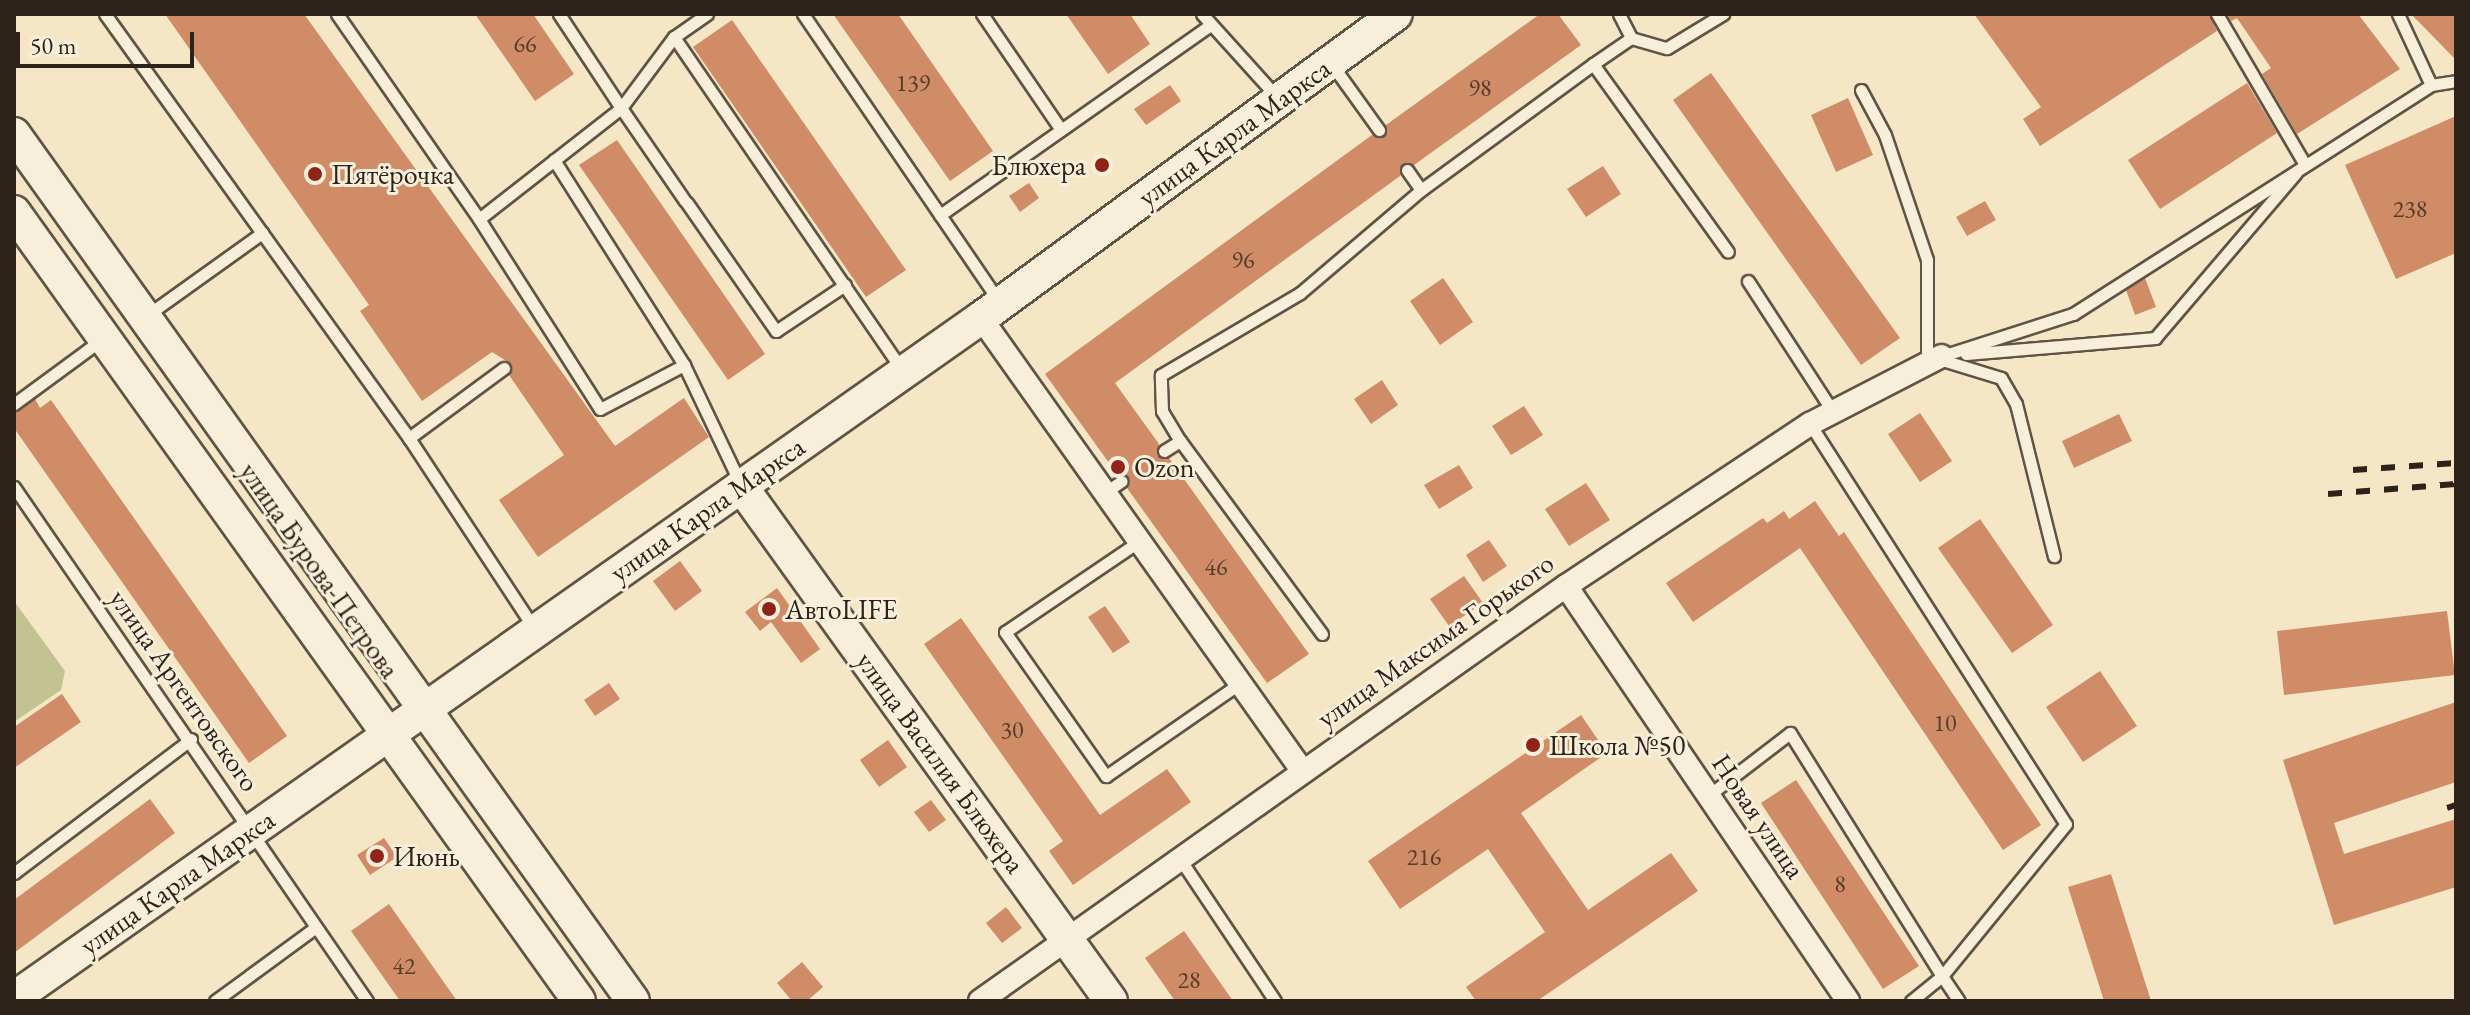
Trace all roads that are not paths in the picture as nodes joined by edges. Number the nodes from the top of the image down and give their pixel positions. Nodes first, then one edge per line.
1 (105, 14) edge
2 (337, 14) edge
3 (559, 14) edge
4 (707, 14) edge
5 (803, 14) edge
6 (982, 14) edge
7 (1202, 14) edge
8 (1396, 14) edge
9 (1619, 14) edge
10 (1723, 14) edge
11 (2217, 14) edge
12 (2398, 14) edge
13 (1210, 25) junction
14 (674, 37) junction
15 (1631, 38) junction
16 (1330, 62) junction
17 (1593, 64) junction
18 (2456, 81) edge
19 (2431, 85) junction
20 (1861, 90) dead end
21 (1279, 99) junction
22 (621, 108) junction
23 (1061, 130) junction
24 (1379, 130) dead end
25 (14, 134) edge
26 (554, 160) junction
27 (2304, 163) junction
28 (1407, 170) dead end
29 (1421, 190) junction
30 (14, 212) edge
31 (940, 215) junction
32 (479, 219) junction
33 (262, 233) junction
34 (1728, 252) dead end
35 (1748, 281) dead end
36 (845, 285) junction
37 (991, 311) junction
38 (142, 319) junction
39 (552, 333) junction
40 (102, 340) junction
41 (541, 341) dead end
42 (1934, 359) junction
43 (684, 365) junction
44 (504, 368) dead end
45 (903, 373) junction
46 (14, 404) edge
47 (1833, 412) junction
48 (1810, 424) junction
49 (409, 438) junction
50 (1180, 441) junction
51 (1164, 451) dead end
52 (741, 486) junction
53 (14, 487) edge
54 (1141, 540) junction
55 (2054, 556) dead end
56 (1566, 586) junction
57 (535, 630) junction
58 (1322, 634) dead end
59 (1243, 681) junction
60 (422, 711) junction
61 (384, 735) junction
62 (191, 739) junction
63 (1301, 769) junction
64 (1709, 795) junction
65 (253, 828) junction
66 (1178, 856) junction
67 (15, 871) edge
68 (316, 927) junction
69 (1068, 936) junction
70 (1942, 976) junction
71 (14, 998) edge
72 (215, 1001) edge
73 (367, 1001) edge
74 (579, 1001) edge
75 (633, 1001) edge
76 (980, 1001) edge
77 (1111, 1001) edge
78 (1275, 1001) edge
79 (1848, 1001) edge
80 (1911, 1001) edge
81 (1959, 1001) edge

1 - 33 lane
2 - 32 lane
3 - 22 lane
4 - 14 lane
5 - 31 lane
6 - 23 lane
7 - 13 lane
8 - 16 main road, улица Карла Маркса
9 - 15 lane
10 - 15 lane
11 - 27 lane
12 - 19 lane
13 - 21 lane
13 - 23 lane
14 - 22 lane
14 - 36 lane
15 - 17 lane
16 - 21 main road, улица Карла Маркса
16 - 24 lane
17 - 29 lane
17 - 34 lane
18 - 19 lane
19 - 27 lane
20 - 42 lane
21 - 37 main road, улица Карла Маркса
22 - 26 lane
22 - 36 lane
23 - 31 lane
25 - 38 main road, улица Бурова-Петрова
26 - 32 lane
26 - 43 lane
27 - 42 lane
27 - 42 lane
28 - 29 lane
29 - 50 lane
30 - 40 main road, улица Бурова-Петрова
31 - 37 lane
32 - 39 lane
33 - 38 lane
33 - 49 lane
35 - 47 lane
36 - 45 lane
37 - 45 main road, улица Карла Маркса
37 - 54 street
38 - 60 main road, улица Бурова-Петрова
39 - 41 lane
39 - 43 lane
40 - 46 lane
40 - 61 main road, улица Бурова-Петрова
42 - 47 street, улица Максима Горького
42 - 55 lane
43 - 52 lane
44 - 49 lane
45 - 52 main road, улица Карла Маркса
47 - 48 street, улица Максима Горького
48 - 56 street, улица Максима Горького
48 - 70 lane
49 - 57 lane
50 - 51 lane
50 - 58 lane
52 - 57 main road, улица Карла Маркса
52 - 69 main road, улица Василия Блюхера
53 - 62 lane, улица Аргентовского
54 - 59 street
54 - 59 lane
56 - 63 street, улица Максима Горького
56 - 64 street, Новая улица
57 - 60 main road, улица Карла Маркса
59 - 63 street
60 - 61 main road, улица Карла Маркса
60 - 75 main road, улица Бурова-Петрова
61 - 65 main road, улица Карла Маркса
61 - 74 main road, улица Бурова-Петрова
62 - 65 lane, улица Аргентовского
62 - 67 lane
63 - 66 street, улица Максима Горького
64 - 70 lane
64 - 79 street, Новая улица
65 - 68 lane, улица Аргентовского
65 - 71 main road, улица Карла Маркса
66 - 69 street, улица Максима Горького
66 - 78 lane
68 - 72 lane
68 - 73 lane, улица Аргентовского
69 - 76 street, улица Максима Горького
69 - 77 main road, улица Василия Блюхера
70 - 80 lane
70 - 81 lane

